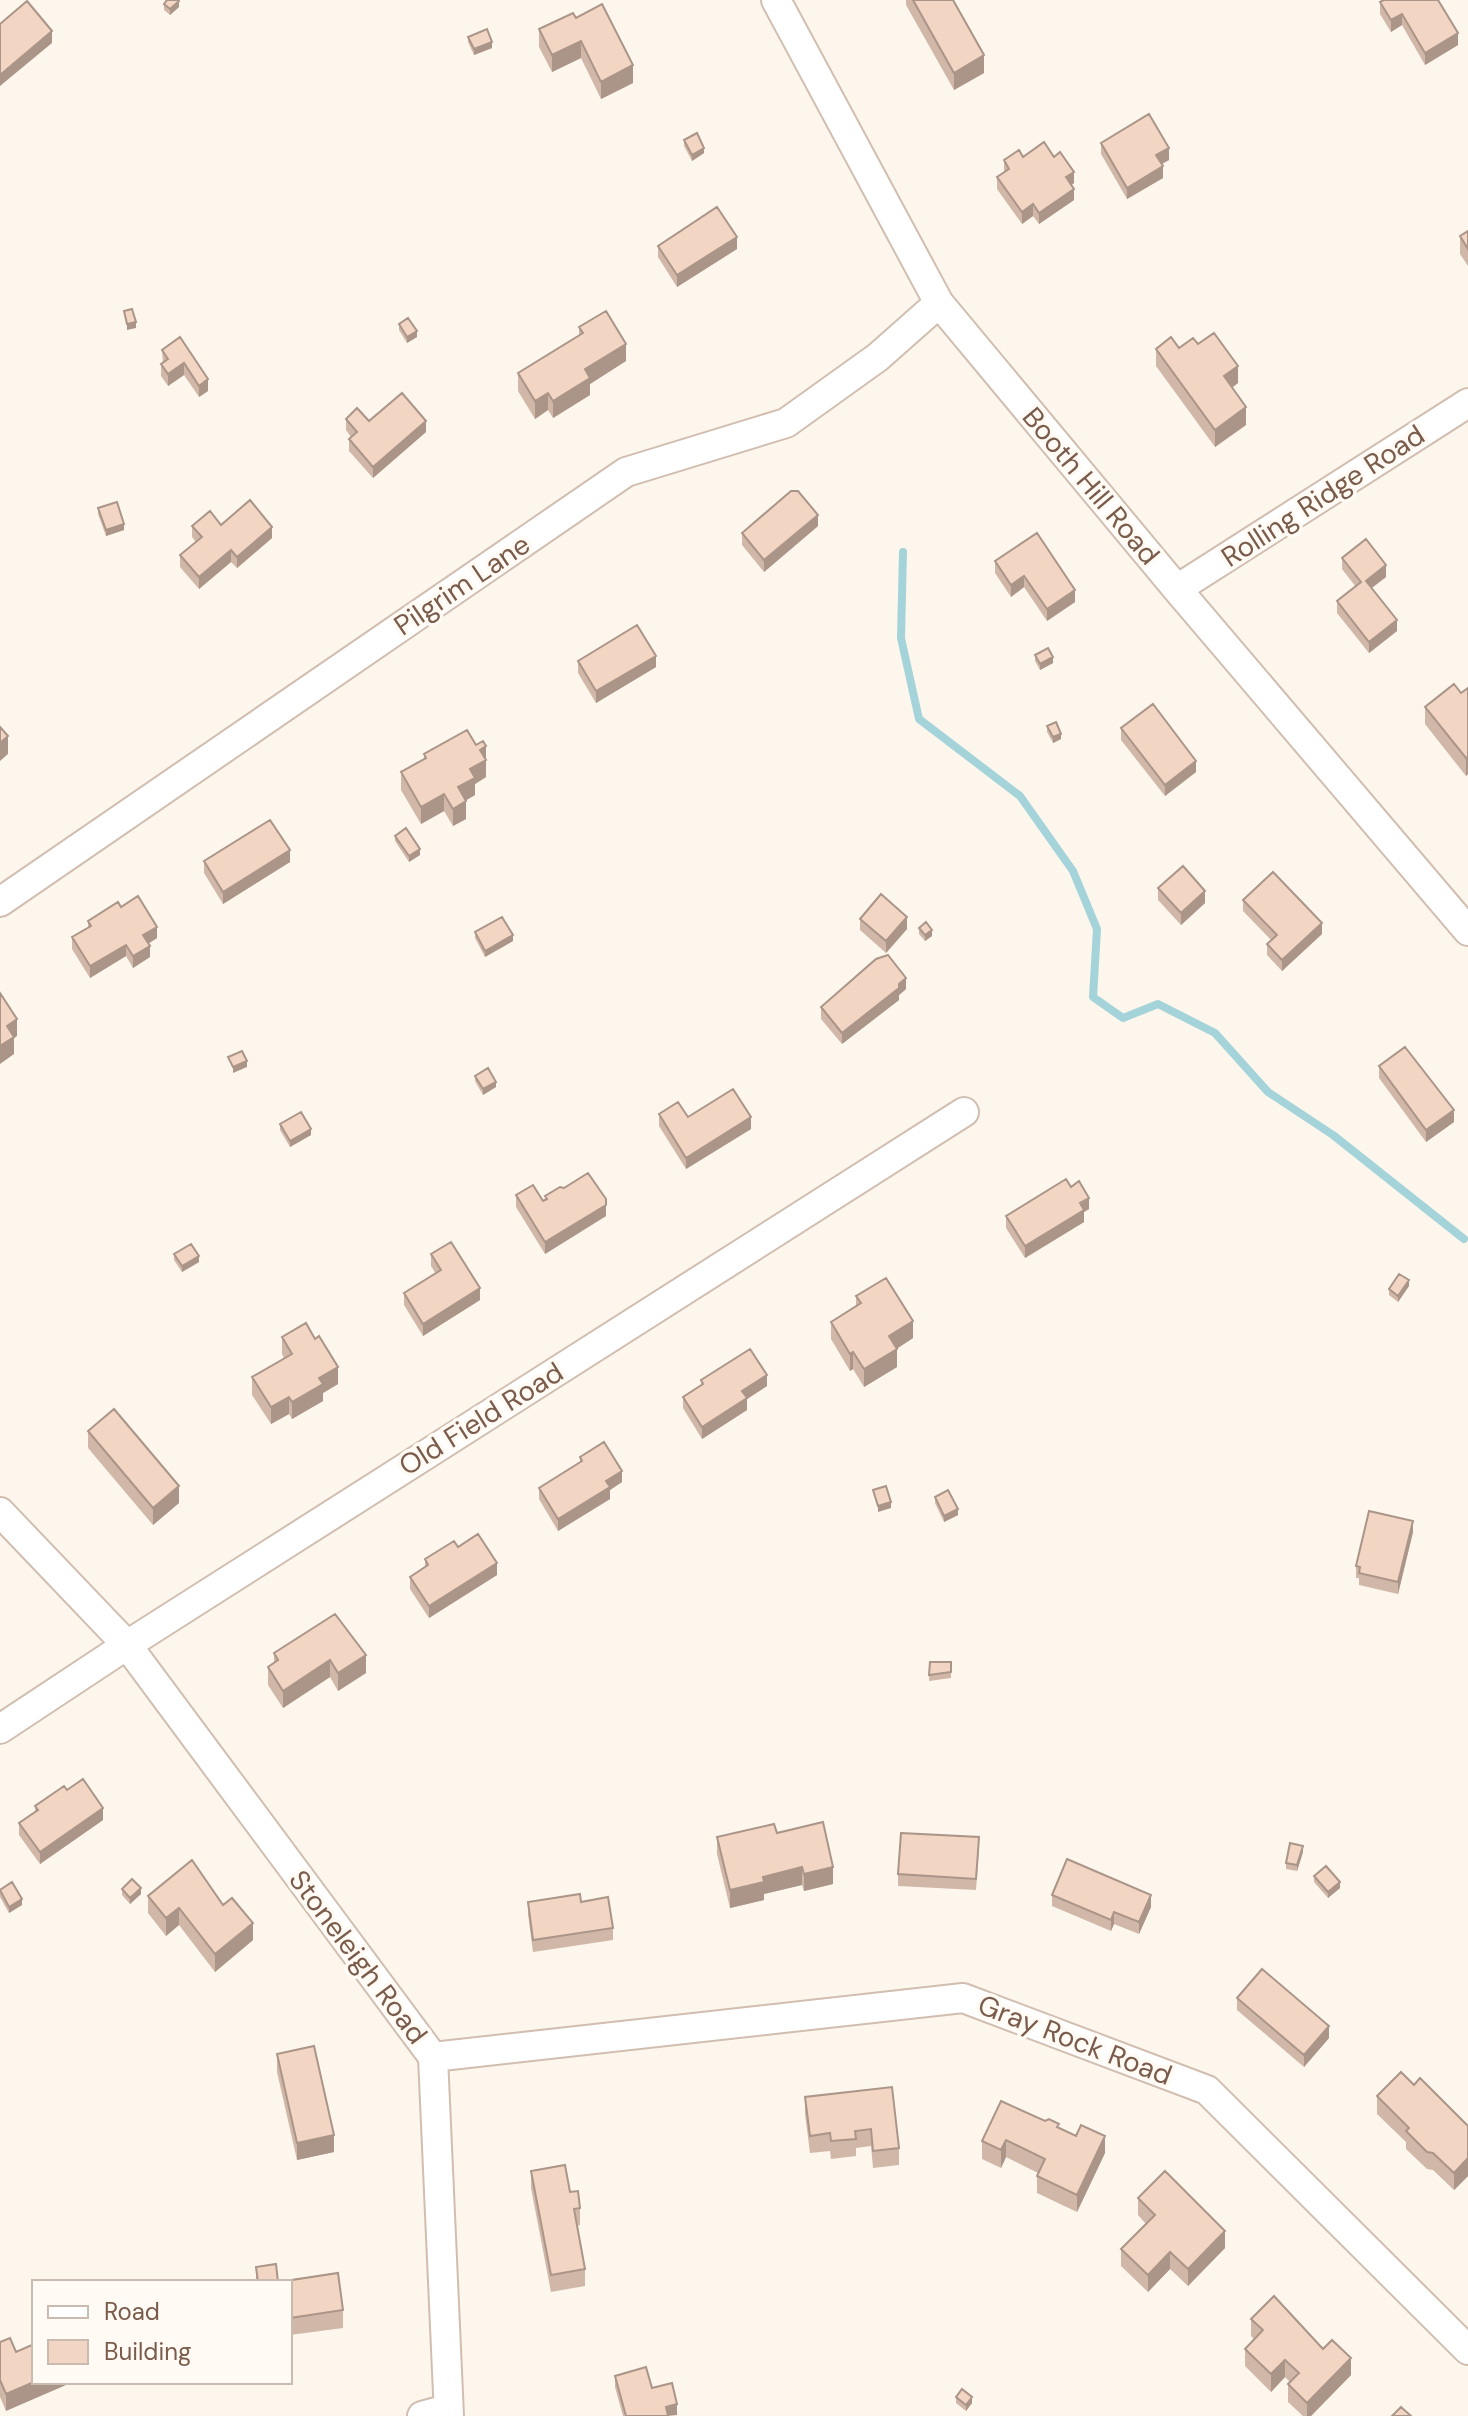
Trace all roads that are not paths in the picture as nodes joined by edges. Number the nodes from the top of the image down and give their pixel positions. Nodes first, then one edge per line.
1 (776, 0) edge
2 (939, 303) junction
3 (1468, 403) edge
4 (1177, 589) junction
5 (0, 902) edge
6 (1468, 931) edge
7 (964, 1112) dead end
8 (0, 1512) edge
9 (127, 1645) junction
10 (0, 1729) edge
11 (433, 2057) junction
12 (1468, 2350) edge
13 (440, 2414) edge

1 - 2 street, Booth Hill Road
2 - 4 street, Booth Hill Road
2 - 5 street, Pilgrim Lane
3 - 4 street, Rolling Ridge Road
4 - 6 street, Booth Hill Road
7 - 9 street, Old Field Road
8 - 9 street, Stoneleigh Road
9 - 10 street, Old Field Road
9 - 11 street, Stoneleigh Road
11 - 12 street, Gray Rock Road
11 - 13 street, Stoneleigh Road

